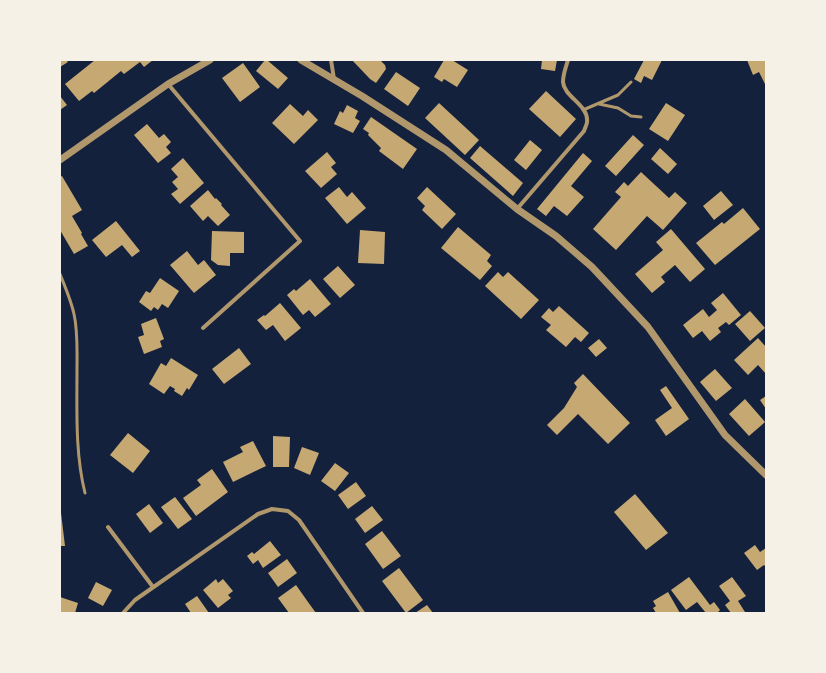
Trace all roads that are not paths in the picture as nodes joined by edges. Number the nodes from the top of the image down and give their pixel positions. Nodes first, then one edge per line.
1 (210, 60) edge
2 (300, 60) edge
3 (331, 60) edge
4 (568, 60) edge
5 (334, 80) junction
6 (631, 82) dead end
7 (168, 84) junction
8 (600, 104) junction
9 (583, 110) junction
10 (641, 117) dead end
11 (60, 160) edge
12 (516, 209) junction
13 (60, 274) edge
14 (203, 328) dead end
15 (766, 474) edge
16 (84, 493) dead end
17 (108, 527) dead end
18 (153, 588) junction
19 (124, 613) edge
20 (363, 613) edge

1 - 7 street
2 - 5 street
3 - 5 street
4 - 9 street
5 - 12 street
6 - 8 lane
7 - 11 street
7 - 14 street
8 - 9 lane
8 - 10 lane
9 - 12 street
12 - 15 street
13 - 16 lane
17 - 18 street
18 - 19 street
18 - 20 street

